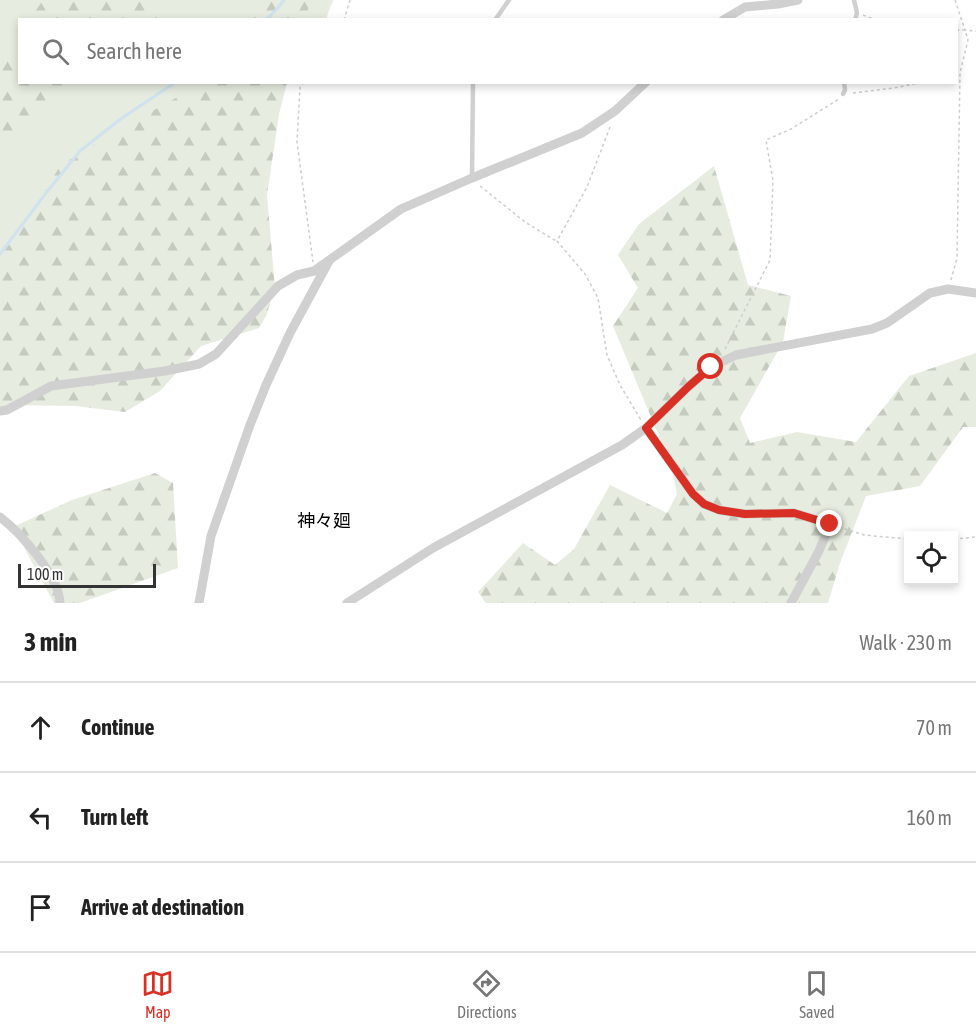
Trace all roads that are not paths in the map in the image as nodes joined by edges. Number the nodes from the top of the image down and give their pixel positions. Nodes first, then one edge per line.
1 (509, 0) edge
2 (798, 0) edge
3 (854, 0) edge
4 (496, 18) edge
5 (727, 18) edge
6 (856, 18) edge
7 (473, 84) edge
8 (644, 84) edge
9 (844, 84) edge
10 (843, 94) road end
11 (472, 178) junction
12 (330, 259) junction
13 (976, 293) edge
14 (0, 411) edge
15 (646, 428) junction
16 (0, 517) edge
17 (60, 603) edge
18 (200, 603) edge
19 (347, 603) edge
20 (791, 603) edge

1 - 4 lane
2 - 5 street
3 - 6 lane
7 - 11 lane
8 - 11 street
9 - 10 lane
11 - 12 street
12 - 14 street
12 - 18 street
13 - 15 street
15 - 19 street
15 - 20 street
16 - 17 street

